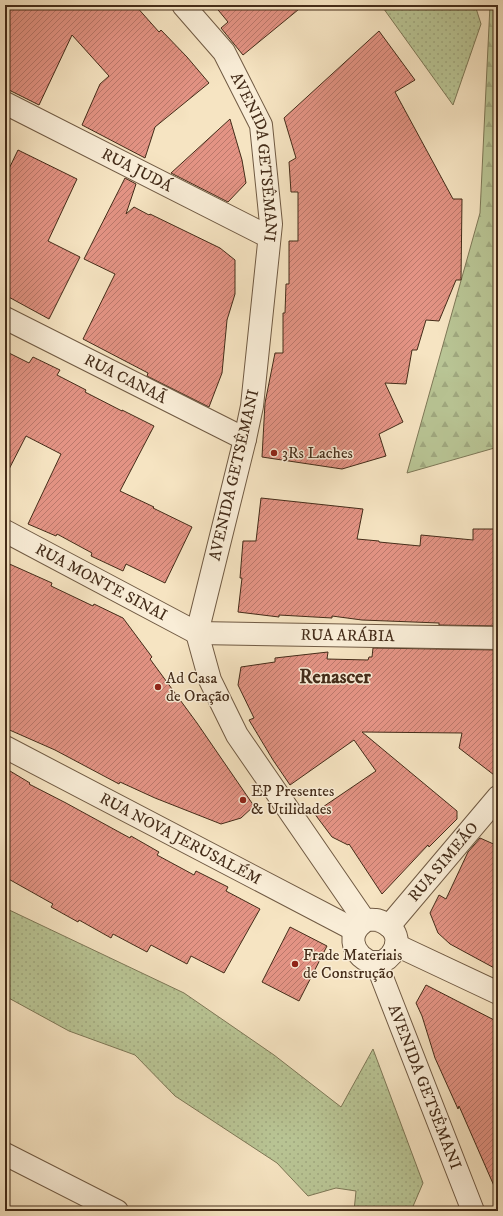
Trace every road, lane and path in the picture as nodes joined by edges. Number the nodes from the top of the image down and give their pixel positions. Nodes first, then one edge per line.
1 (183, 5) edge
2 (5, 104) edge
3 (269, 237) junction
4 (5, 318) edge
5 (245, 439) junction
6 (5, 530) edge
7 (197, 633) junction
8 (498, 638) edge
9 (5, 747) edge
10 (498, 797) edge
11 (360, 925) junction
12 (392, 935) junction
13 (376, 962) junction
14 (498, 993) edge
15 (6, 1155) edge
16 (117, 1211) edge
17 (473, 1211) edge

1 - 3 street, AVENIDA GETSÊMANI
2 - 3 street, RUA JUDÁ
3 - 5 street, AVENIDA GETSÊMANI
4 - 5 street, RUA CANAÃ
5 - 7 street, AVENIDA GETSÊMANI
6 - 7 street, RUA MONTE SINAI
7 - 8 street, RUA ARÁBIA
7 - 11 street, AVENIDA GETSÊMANI
9 - 11 street, RUA NOVA JERUSALÉM
10 - 12 street, RUA SIMEÃO
11 - 12 street
11 - 13 street
12 - 13 street
12 - 14 street
13 - 17 street, AVENIDA GETSÊMANI
15 - 16 street

